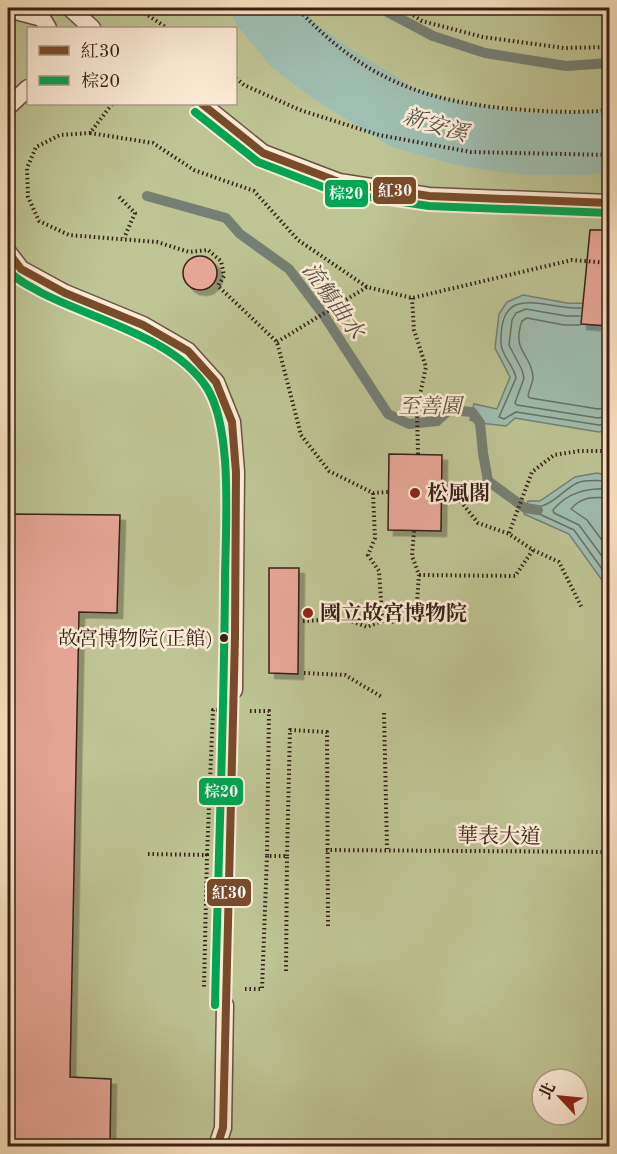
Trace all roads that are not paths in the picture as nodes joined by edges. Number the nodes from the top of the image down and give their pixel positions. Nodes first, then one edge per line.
1 (70, 8) edge
2 (8, 9) edge
3 (47, 27) edge
4 (91, 27) edge
5 (27, 89) edge
6 (203, 105) edge
7 (8, 106) edge
8 (609, 203) edge
9 (8, 252) edge
10 (234, 690) dead end
11 (225, 1005) dead end
12 (217, 1146) edge

1 - 4 lane
2 - 3 lane
5 - 7 lane
6 - 8 lane
9 - 10 lane
11 - 12 lane

